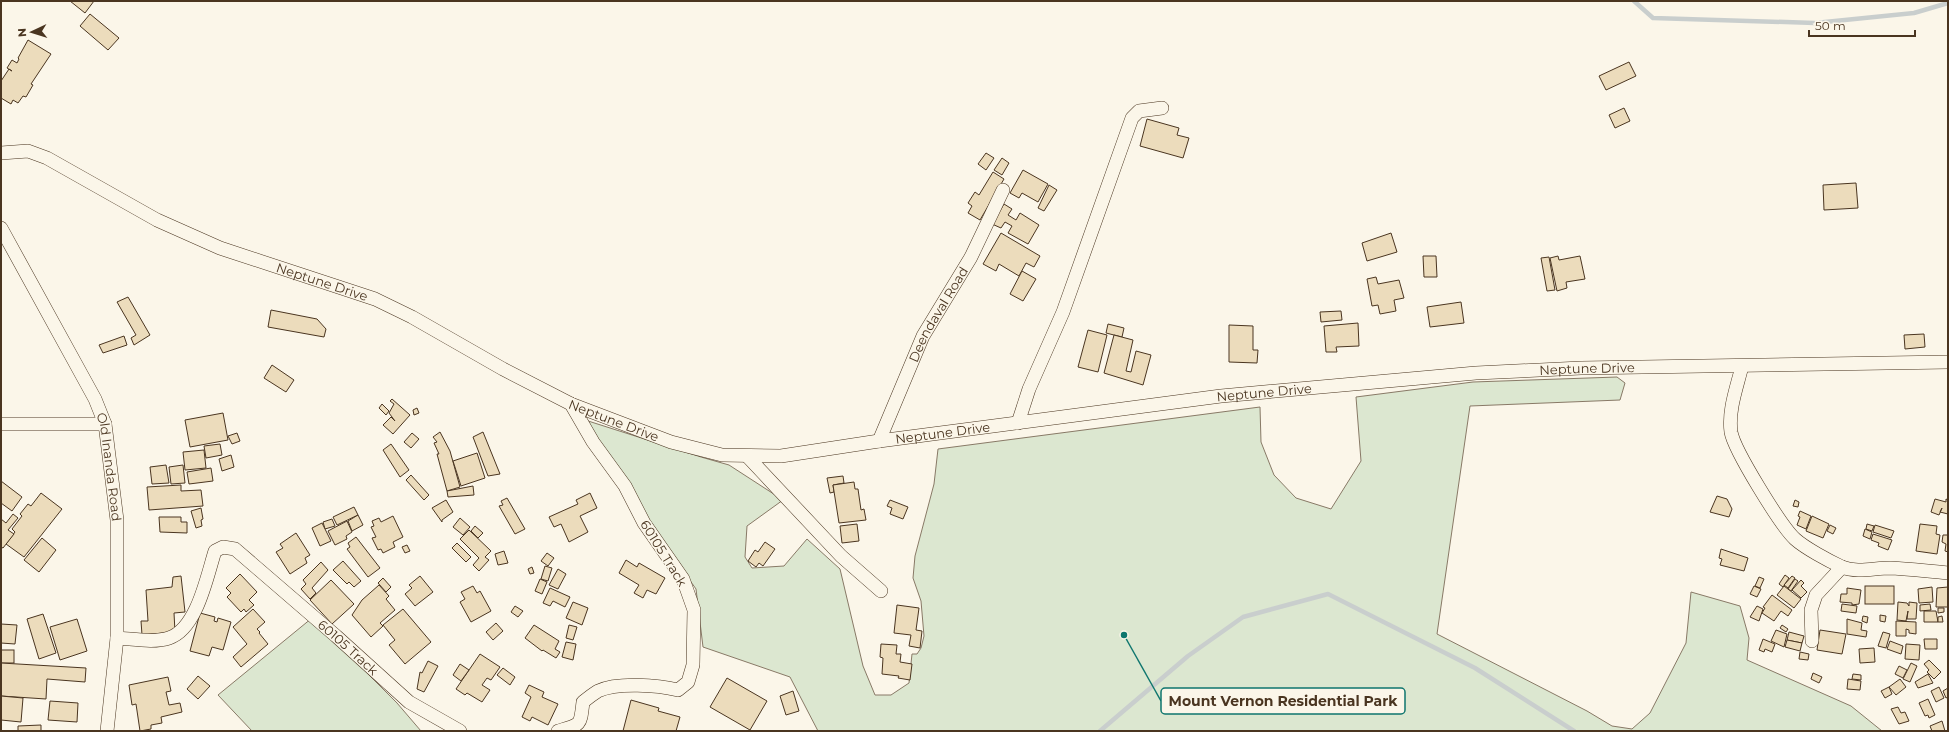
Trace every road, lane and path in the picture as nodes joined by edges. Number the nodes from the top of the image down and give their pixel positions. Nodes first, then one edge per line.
1 (1162, 108) dead end
2 (1, 153) edge
3 (1003, 190) dead end
4 (1, 228) edge
5 (1948, 362) edge
6 (1742, 366) junction
7 (571, 404) junction
8 (1018, 423) junction
9 (1, 424) edge
10 (105, 424) junction
11 (879, 441) junction
12 (748, 457) junction
13 (1842, 567) junction
14 (1948, 573) edge
15 (881, 591) dead end
16 (117, 638) junction
17 (1812, 641) dead end
18 (107, 731) edge
19 (460, 731) edge
20 (558, 731) edge

1 - 8 street
2 - 7 street, Neptune Drive
3 - 11 street, Deendaval Road
4 - 10 street, Old Inanda Road
5 - 6 street, Neptune Drive
6 - 8 street, Neptune Drive
6 - 13 street
7 - 12 street, Neptune Drive
7 - 20 street, 60105 Track
8 - 11 street, Neptune Drive
9 - 10 street
10 - 16 street, Old Inanda Road
11 - 12 street, Neptune Drive
12 - 15 street
13 - 14 street
13 - 17 street
16 - 18 street, Old Inanda Road
16 - 19 street, 60105 Track

